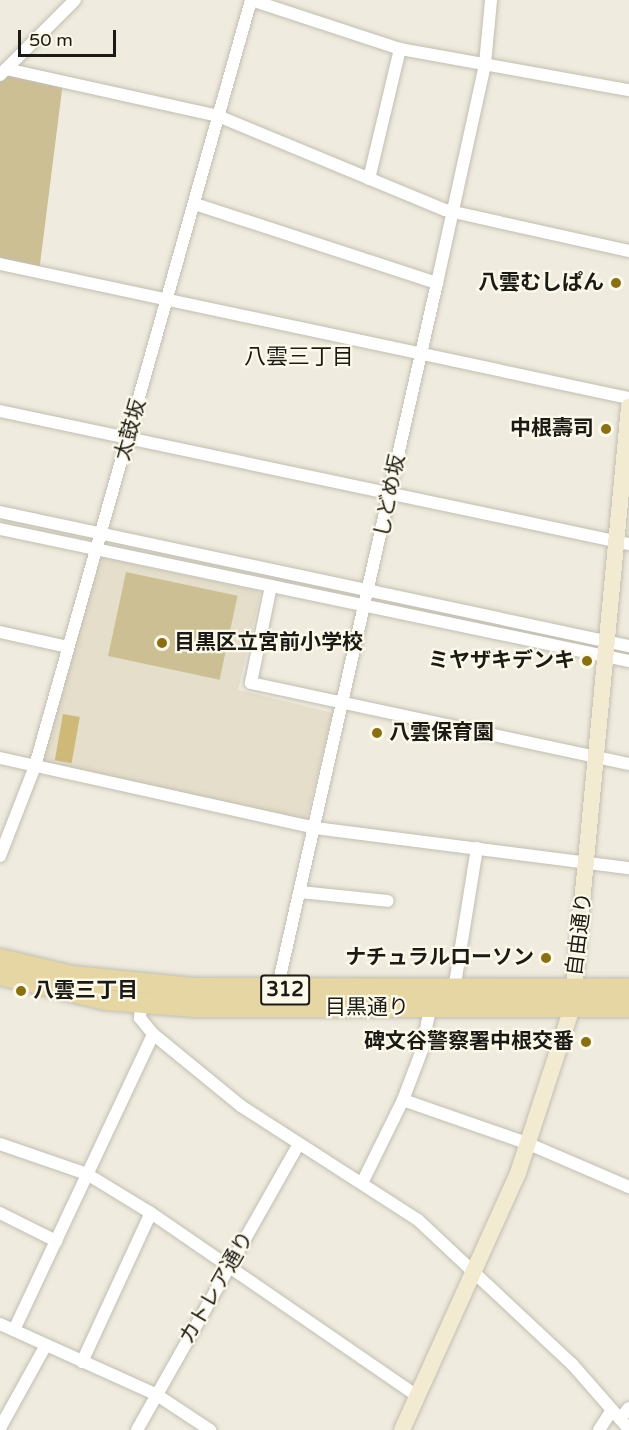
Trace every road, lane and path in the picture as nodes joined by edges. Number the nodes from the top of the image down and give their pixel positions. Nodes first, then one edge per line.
1 (75, 0) edge
2 (251, 0) edge
3 (491, 0) edge
4 (400, 49) junction
5 (484, 64) junction
6 (3, 72) edge
7 (629, 90) edge
8 (218, 116) junction
9 (369, 179) junction
10 (195, 204) junction
11 (452, 212) junction
12 (629, 251) edge
13 (0, 264) edge
14 (437, 284) junction
15 (167, 298) junction
16 (421, 352) junction
17 (629, 398) edge
18 (629, 407) edge
19 (0, 411) edge
20 (128, 439) junction
21 (390, 496) junction
22 (0, 512) edge
23 (0, 529) edge
24 (101, 533) junction
25 (622, 543) edge
26 (96, 550) junction
27 (271, 586) junction
28 (369, 589) junction
29 (365, 605) junction
30 (0, 632) edge
31 (629, 646) edge
32 (68, 647) junction
33 (606, 647) junction
34 (629, 661) edge
35 (343, 703) junction
36 (0, 758) edge
37 (597, 758) junction
38 (629, 765) edge
39 (35, 766) junction
40 (315, 828) junction
41 (477, 849) junction
42 (0, 856) edge
43 (588, 862) junction
44 (629, 868) edge
45 (300, 892) junction
46 (388, 901) dead end
47 (0, 959) edge
48 (0, 975) edge
49 (629, 989) edge
50 (276, 990) junction
51 (454, 990) junction
52 (573, 999) junction
53 (141, 1004) junction
54 (430, 1008) junction
55 (629, 1008) edge
56 (153, 1034) junction
57 (403, 1100) junction
58 (0, 1144) edge
59 (529, 1144) junction
60 (298, 1145) junction
61 (87, 1174) junction
62 (362, 1183) junction
63 (629, 1187) edge
64 (0, 1213) edge
65 (152, 1214) junction
66 (56, 1241) junction
67 (228, 1267) junction
68 (474, 1270) junction
69 (0, 1324) edge
70 (14, 1330) junction
71 (46, 1345) junction
72 (82, 1362) junction
73 (156, 1395) junction
74 (417, 1396) junction
75 (629, 1408) edge
76 (616, 1414) junction
77 (0, 1428) edge
78 (629, 1429) edge
79 (137, 1430) edge
80 (210, 1430) edge
81 (402, 1430) edge
82 (599, 1430) edge

1 - 6 street
2 - 4 street
2 - 8 street, 太鼓坂
3 - 5 street, しどめ坂
4 - 5 street
4 - 9 street
5 - 7 street
5 - 11 street, しどめ坂
6 - 8 street
8 - 9 street
8 - 10 street, 太鼓坂
9 - 11 street
10 - 14 street
10 - 15 street, 太鼓坂
11 - 12 street
11 - 14 street, しどめ坂
13 - 15 street
14 - 16 street, しどめ坂
15 - 16 street
15 - 20 street, 太鼓坂
16 - 17 street
16 - 21 street, しどめ坂
18 - 25 main road, 自由通り
19 - 20 street
20 - 21 street
20 - 24 street, 太鼓坂
21 - 25 street
21 - 28 street, しどめ坂
22 - 24 street
23 - 26 street
24 - 26 street, 太鼓坂
24 - 28 street
25 - 33 main road, 自由通り
26 - 27 street
26 - 32 street, 太鼓坂
27 - 29 street
27 - 35 street
28 - 29 street, しどめ坂
28 - 33 street
29 - 33 street
29 - 35 street, しどめ坂
30 - 32 street
31 - 33 street
32 - 39 street, 太鼓坂
33 - 34 street
33 - 37 main road, 自由通り
35 - 37 street
35 - 40 street, しどめ坂
36 - 39 street
37 - 38 street
37 - 43 main road, 自由通り
39 - 40 street
39 - 42 street, 太鼓坂
40 - 41 street
40 - 45 street, しどめ坂
41 - 43 street
41 - 51 street
43 - 44 street
43 - 52 main road, 自由通り
45 - 46 street
45 - 50 street, しどめ坂
47 - 50 main road, 目黒通り / 312
48 - 53 main road, 目黒通り / 312
49 - 52 main road, 目黒通り / 312
50 - 51 main road, 目黒通り / 312
51 - 52 main road, 目黒通り / 312
52 - 54 main road, 目黒通り / 312
52 - 55 main road, 目黒通り / 312
52 - 59 main road, 自由通り
53 - 54 main road, 目黒通り / 312
53 - 56 street
54 - 57 street
56 - 60 street
56 - 61 street
57 - 59 street
57 - 62 street
58 - 61 street
59 - 63 street
59 - 68 main road, 自由通り
60 - 62 street
60 - 67 street, カトレア通り
61 - 65 street
61 - 66 street
62 - 68 street
64 - 66 street
65 - 67 street
65 - 72 street
66 - 70 street
67 - 73 street, カトレア通り
67 - 74 street
68 - 74 main road, 自由通り
68 - 76 street
69 - 70 street
70 - 71 street
71 - 72 street
71 - 77 street
72 - 73 street
73 - 79 street, カトレア通り
73 - 80 street
74 - 81 main road, 自由通り
75 - 76 street
76 - 78 street
76 - 82 street

